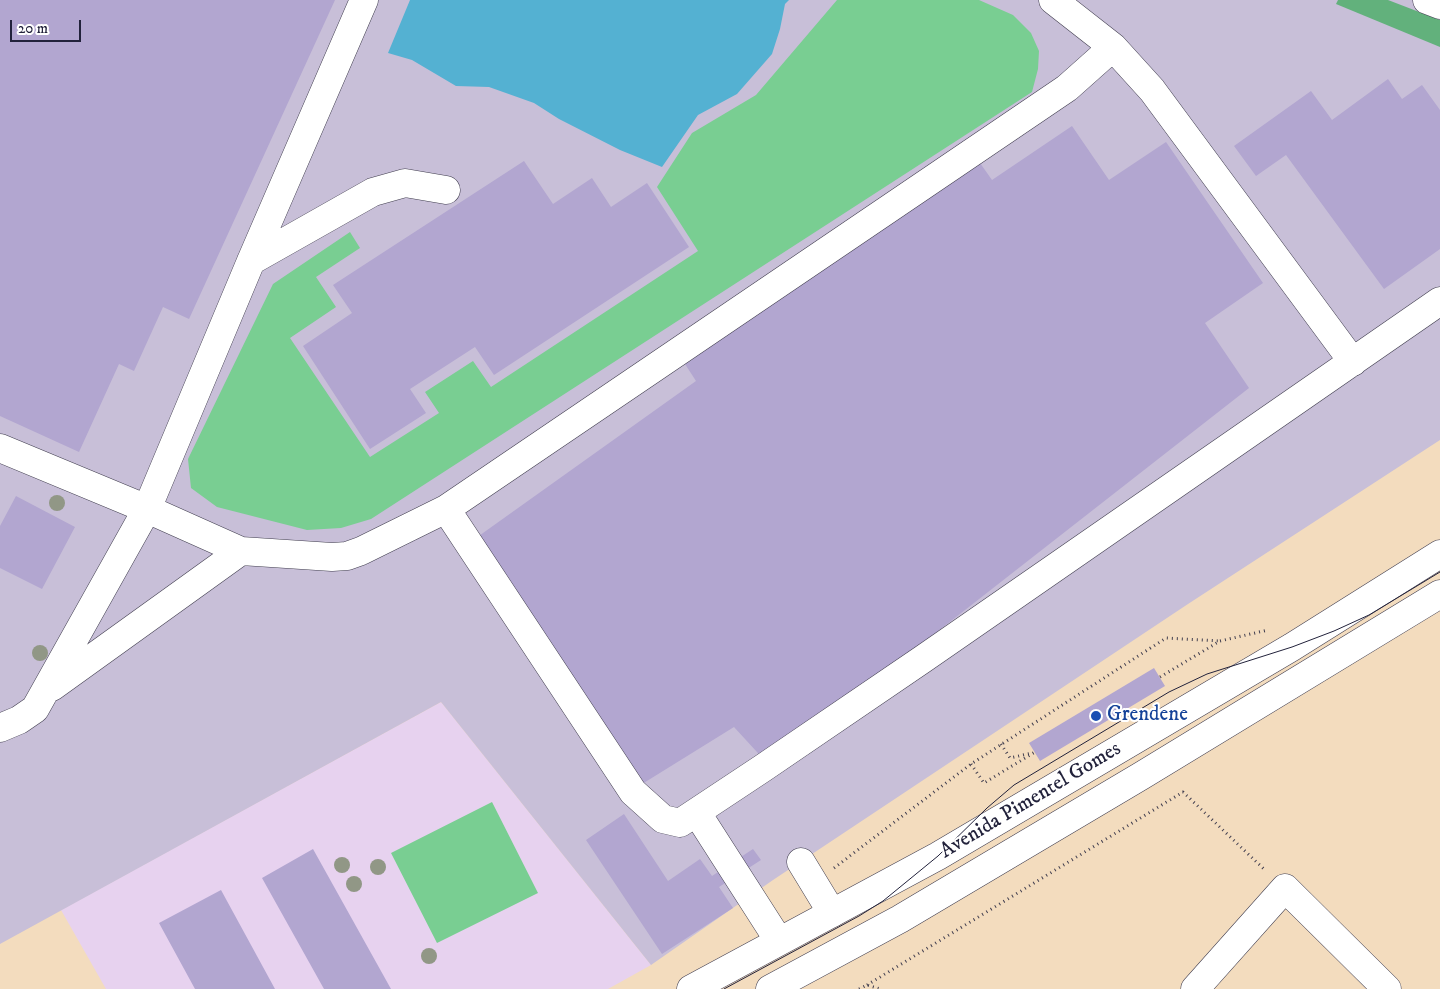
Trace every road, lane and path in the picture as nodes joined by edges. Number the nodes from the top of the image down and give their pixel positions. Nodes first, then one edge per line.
1 (364, 0) edge
2 (1053, 0) edge
3 (1427, 0) edge
4 (1440, 5) edge
5 (1113, 47) junction
6 (446, 190) dead end
7 (251, 261) junction
8 (1440, 301) edge
9 (1353, 362) junction
10 (0, 448) edge
11 (147, 509) junction
12 (446, 509) junction
13 (241, 551) junction
14 (1440, 554) edge
15 (1440, 594) edge
16 (1220, 641) dead end
17 (1187, 661) dead end
18 (1160, 677) dead end
19 (46, 691) junction
20 (0, 728) edge
21 (1001, 744) junction
22 (971, 764) junction
23 (697, 812) junction
24 (808, 872) joint
25 (1285, 888) junction
26 (832, 913) junction
27 (779, 941) junction
28 (867, 985) junction
29 (691, 989) edge
30 (770, 989) edge
31 (859, 989) edge
32 (880, 989) edge
33 (1195, 989) edge
34 (1387, 989) edge

1 - 7 main road
2 - 5 main road
3 - 4 main road
5 - 9 main road
5 - 12 main road
6 - 7 main road
7 - 11 main road
8 - 9 main road
9 - 23 main road
10 - 11 main road
11 - 13 main road
11 - 19 main road
12 - 13 main road
12 - 23 main road
13 - 19 main road
14 - 26 main road, Avenida Pimentel Gomes
15 - 30 main road, Avenida Pimentel Gomes
16 - 21 path
17 - 18 path
19 - 20 main road
21 - 22 path
21 - 22 path
22 - 24 path
23 - 27 main road
24 - 26 main road
25 - 28 path
25 - 33 main road
25 - 34 main road
26 - 27 main road, Avenida Pimentel Gomes
27 - 29 main road, Avenida Pimentel Gomes
28 - 31 path
28 - 32 path

